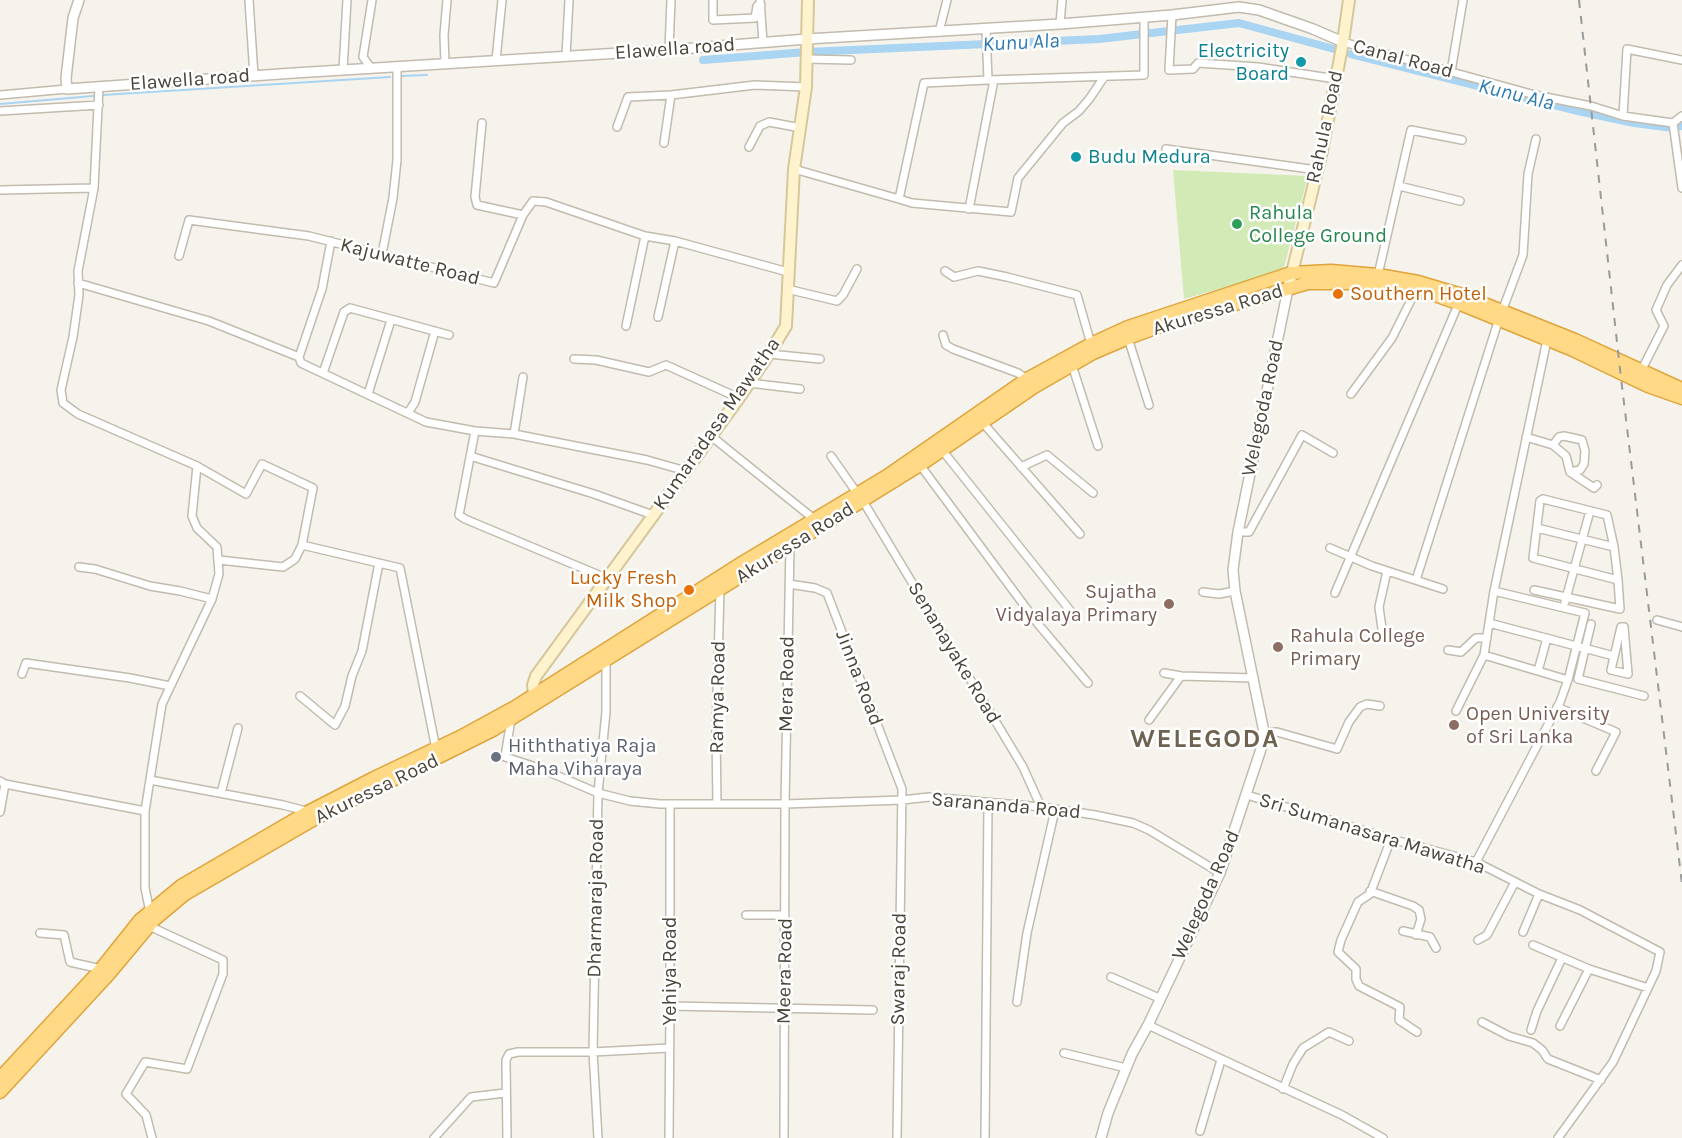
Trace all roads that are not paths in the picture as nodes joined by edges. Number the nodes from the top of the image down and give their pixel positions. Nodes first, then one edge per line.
1 (79, 0) edge
2 (249, 0) edge
3 (347, 0) edge
4 (372, 0) edge
5 (447, 0) edge
6 (502, 0) edge
7 (569, 0) edge
8 (671, 0) edge
9 (713, 0) edge
10 (808, 0) edge
11 (947, 0) edge
12 (1062, 0) edge
13 (1349, 0) edge
14 (1463, 0) edge
15 (760, 2) edge
16 (1172, 15) junction
17 (1144, 17) junction
18 (1060, 24) junction
19 (986, 29) junction
20 (939, 32) junction
21 (807, 39) junction
22 (763, 42) junction
23 (1343, 42) junction
24 (669, 50) junction
25 (566, 56) junction
26 (807, 59) junction
27 (496, 60) junction
28 (851, 60) dead end
29 (1682, 60) edge
30 (446, 63) junction
31 (397, 66) junction
32 (371, 68) junction
33 (343, 70) junction
34 (1451, 72) junction
35 (254, 76) junction
36 (1104, 76) junction
37 (1336, 79) junction
38 (991, 80) junction
39 (99, 87) junction
40 (806, 87) junction
41 (67, 89) junction
42 (0, 95) edge
43 (671, 95) junction
44 (99, 105) junction
45 (0, 111) edge
46 (1623, 116) junction
47 (1682, 116) edge
48 (482, 123) dead end
49 (1673, 123) junction
50 (617, 127) dead end
51 (801, 128) junction
52 (1536, 139) dead end
53 (1462, 140) dead end
54 (664, 143) dead end
55 (749, 147) dead end
56 (1166, 149) dead end
57 (794, 169) junction
58 (1317, 170) junction
59 (1399, 186) junction
60 (94, 188) junction
61 (1682, 188) edge
62 (0, 190) edge
63 (899, 199) junction
64 (1460, 201) dead end
65 (969, 208) junction
66 (523, 215) junction
67 (645, 236) junction
68 (331, 241) junction
69 (675, 241) junction
70 (382, 254) junction
71 (179, 256) dead end
72 (1682, 265) edge
73 (857, 269) dead end
74 (945, 271) dead end
75 (788, 272) junction
76 (1291, 273) junction
77 (1378, 274) junction
78 (78, 283) junction
79 (1417, 286) junction
80 (787, 289) junction
81 (1288, 289) junction
82 (1461, 299) junction
83 (1501, 316) junction
84 (658, 317) dead end
85 (391, 320) junction
86 (626, 326) dead end
87 (435, 331) junction
88 (943, 334) dead end
89 (449, 335) dead end
90 (1128, 338) junction
91 (1547, 340) junction
92 (1091, 344) junction
93 (769, 354) junction
94 (299, 357) junction
95 (574, 359) dead end
96 (820, 359) dead end
97 (1072, 365) junction
98 (323, 373) junction
99 (1638, 376) junction
100 (524, 377) dead end
101 (1027, 380) junction
102 (749, 382) junction
103 (800, 389) dead end
104 (1682, 389) edge
105 (368, 394) junction
106 (1351, 394) dead end
107 (739, 398) junction
108 (1682, 398) edge
109 (1149, 405) dead end
110 (408, 413) junction
111 (983, 423) junction
112 (475, 431) junction
113 (514, 434) junction
114 (711, 436) junction
115 (954, 436) junction
116 (1526, 437) junction
117 (1098, 446) dead end
118 (1553, 446) junction
119 (942, 450) junction
120 (1333, 453) dead end
121 (470, 456) junction
122 (831, 456) dead end
123 (920, 465) junction
124 (197, 466) junction
125 (1021, 467) junction
126 (686, 471) junction
127 (1570, 472) junction
128 (1597, 485) dead end
129 (1092, 493) dead end
130 (860, 497) junction
131 (1590, 511) junction
132 (653, 515) junction
133 (814, 519) junction
134 (1537, 528) junction
135 (1238, 532) junction
136 (1080, 534) dead end
137 (1582, 539) junction
138 (783, 544) junction
139 (302, 545) junction
140 (1614, 547) junction
141 (1330, 548) dead end
142 (1349, 557) junction
143 (219, 560) junction
144 (379, 563) junction
145 (790, 565) junction
146 (79, 567) dead end
147 (1574, 569) junction
148 (1387, 571) junction
149 (606, 578) junction
150 (1416, 580) junction
151 (1618, 580) junction
152 (789, 585) junction
153 (1443, 589) dead end
154 (720, 590) junction
155 (1534, 590) dead end
156 (1235, 591) junction
157 (1494, 591) junction
158 (1203, 592) dead end
159 (1335, 592) dead end
160 (212, 598) junction
161 (1566, 599) junction
162 (1564, 608) junction
163 (1073, 614) dead end
164 (1657, 620) dead end
165 (1489, 623) junction
166 (1591, 624) dead end
167 (1682, 627) edge
168 (1383, 636) dead end
169 (1487, 638) junction
170 (1547, 638) junction
171 (1580, 647) junction
172 (1448, 650) dead end
173 (1484, 655) junction
174 (1614, 656) junction
175 (606, 659) junction
176 (1538, 671) junction
177 (1164, 673) dead end
178 (22, 674) dead end
179 (1181, 676) junction
180 (1254, 678) junction
181 (1568, 680) junction
182 (1088, 683) dead end
183 (170, 686) junction
184 (300, 696) dead end
185 (1644, 696) dead end
186 (537, 698) junction
187 (1380, 706) dead end
188 (1557, 707) junction
189 (1456, 711) dead end
190 (511, 719) junction
191 (1149, 720) dead end
192 (238, 728) dead end
193 (1264, 732) junction
194 (436, 748) junction
195 (1596, 771) dead end
196 (150, 780) junction
197 (376, 782) junction
198 (3, 783) edge
199 (221, 793) junction
200 (598, 793) junction
201 (1246, 795) junction
202 (902, 801) junction
203 (988, 803) junction
204 (670, 804) junction
205 (717, 804) junction
206 (785, 804) junction
207 (1041, 807) junction
208 (1055, 810) junction
209 (145, 811) junction
210 (0, 812) edge
211 (308, 812) junction
212 (1391, 839) junction
213 (1476, 862) junction
214 (1220, 873) junction
215 (1515, 882) junction
216 (1370, 891) junction
217 (1539, 894) junction
218 (746, 915) dead end
219 (785, 915) junction
220 (151, 919) junction
221 (1403, 931) dead end
222 (1523, 932) dead end
223 (40, 933) dead end
224 (1416, 935) junction
225 (1478, 940) dead end
226 (1533, 945) dead end
227 (1436, 948) dead end
228 (1563, 958) junction
229 (101, 969) junction
230 (1589, 969) junction
231 (1111, 976) dead end
232 (1648, 988) junction
233 (1160, 998) junction
234 (1017, 1002) dead end
235 (670, 1006) junction
236 (784, 1008) junction
237 (873, 1010) dead end
238 (1482, 1022) dead end
239 (1148, 1025) junction
240 (1560, 1026) dead end
241 (1531, 1030) dead end
242 (1417, 1032) dead end
243 (1349, 1041) dead end
244 (669, 1047) junction
245 (592, 1052) junction
246 (1064, 1053) dead end
247 (1221, 1059) junction
248 (1126, 1068) junction
249 (0, 1078) edge
250 (1601, 1080) junction
251 (1283, 1089) junction
252 (0, 1092) edge
253 (505, 1093) junction
254 (1200, 1131) dead end
255 (152, 1138) edge
256 (434, 1138) edge
257 (507, 1138) edge
258 (598, 1138) edge
259 (669, 1138) edge
260 (784, 1138) edge
261 (897, 1138) edge
262 (985, 1138) edge
263 (1101, 1138) edge
264 (1383, 1138) edge
265 (1558, 1138) edge

1 - 41 street
2 - 35 street
3 - 33 street
4 - 32 street
5 - 30 street
6 - 27 street
7 - 25 street
8 - 24 street
9 - 15 street
10 - 21 main road, Kumaradasa Mawatha
11 - 20 street
12 - 18 street
13 - 23 main road, Rahula Road
14 - 34 street
15 - 22 street
16 - 17 street, Elawella road
16 - 23 street, Elawella road
16 - 37 street
17 - 18 street, Elawella road
17 - 36 street
18 - 19 street, Elawella road
19 - 20 street, Elawella road
19 - 38 street
20 - 21 street, Elawella road
21 - 22 street, Elawella road
21 - 26 main road, Kumaradasa Mawatha
22 - 24 street, Elawella road
23 - 34 street, Canal Road
23 - 37 main road, Rahula Road
24 - 25 street, Elawella road
25 - 27 street, Elawella road
26 - 28 street
26 - 40 main road, Kumaradasa Mawatha
27 - 30 street, Elawella road
29 - 46 street
30 - 31 street, Elawella road
31 - 32 street, Elawella road
31 - 70 street
32 - 33 street, Elawella road
33 - 35 street, Elawella road
34 - 46 street, Canal Road
35 - 39 street, Elawella road
36 - 38 street
36 - 65 street
37 - 58 main road, Rahula Road
38 - 63 street
38 - 65 street
39 - 41 street, Elawella road
39 - 44 street
40 - 43 street
40 - 51 main road, Kumaradasa Mawatha
41 - 42 street, Elawella road
43 - 50 street
43 - 54 street
44 - 45 street
44 - 60 street
46 - 49 street, Canal Road
47 - 49 street
48 - 66 street
49 - 61 street
51 - 55 street
51 - 57 main road, Kumaradasa Mawatha
52 - 83 street
53 - 59 street
56 - 58 street
57 - 63 street
57 - 75 main road, Kumaradasa Mawatha
58 - 76 main road, Rahula Road
59 - 64 street
59 - 77 street
60 - 62 street
60 - 78 street
63 - 65 street
66 - 67 street
66 - 70 street, Kajuwatte Road
67 - 69 street
67 - 86 street
68 - 70 street, Kajuwatte Road
68 - 71 street, Kajuwatte Road
68 - 94 street
69 - 75 street
69 - 84 street
72 - 99 street
73 - 80 street
74 - 92 street
75 - 80 main road, Kumaradasa Mawatha
76 - 77 highway, Akuressa Road
76 - 81 main road, Rahula Road
76 - 92 highway, Akuressa Road
77 - 79 highway, Akuressa Road
78 - 94 street
78 - 124 street
79 - 81 highway, Akuressa Road
79 - 82 highway, Akuressa Road
79 - 106 street
80 - 93 main road, Kumaradasa Mawatha
81 - 90 highway, Akuressa Road
81 - 135 street, Welegoda Road
82 - 83 highway, Akuressa Road
82 - 142 street
83 - 91 highway, Akuressa Road
83 - 99 highway, Akuressa Road
83 - 150 street
85 - 87 street
85 - 98 street
85 - 105 street
87 - 89 street
87 - 110 street
88 - 101 street
90 - 97 highway, Akuressa Road
90 - 109 street
91 - 99 highway, Akuressa Road
91 - 116 street
92 - 101 highway, Akuressa Road
93 - 96 street
93 - 102 main road, Kumaradasa Mawatha
94 - 98 street
95 - 107 street
97 - 111 highway, Akuressa Road
97 - 117 street
98 - 105 street
99 - 104 highway, Akuressa Road
99 - 108 highway, Akuressa Road
100 - 113 street
101 - 115 highway, Akuressa Road
102 - 103 street
102 - 107 main road, Kumaradasa Mawatha
105 - 110 street
107 - 114 main road, Kumaradasa Mawatha
110 - 112 street
111 - 115 highway, Akuressa Road
111 - 125 street
112 - 113 street
112 - 121 street
113 - 126 street
114 - 126 main road, Kumaradasa Mawatha
114 - 133 street
115 - 119 highway, Akuressa Road
115 - 130 highway, Akuressa Road
116 - 118 street
116 - 157 street
118 - 127 street
118 - 127 street
119 - 123 highway, Akuressa Road
119 - 163 street
120 - 135 street
121 - 132 street
121 - 149 street
122 - 130 street, Senanayake Road
123 - 130 highway, Akuressa Road
123 - 182 street
124 - 139 street
124 - 143 street
125 - 129 street
125 - 136 street
126 - 132 main road, Kumaradasa Mawatha
127 - 128 street
130 - 133 highway, Akuressa Road
130 - 138 highway, Akuressa Road
130 - 207 street, Senanayake Road
131 - 134 street
131 - 137 street
131 - 140 street
132 - 149 main road, Kumaradasa Mawatha
133 - 138 highway, Akuressa Road
134 - 137 street
134 - 147 street
135 - 156 street, Welegoda Road
137 - 140 street
137 - 147 street
138 - 145 street, Mera Road
138 - 145 street
138 - 154 highway, Akuressa Road
138 - 186 highway, Akuressa Road
139 - 143 street
139 - 144 street
140 - 151 street
141 - 142 street
142 - 148 street
142 - 159 street
143 - 160 street
144 - 184 street
144 - 194 street
145 - 152 street, Mera Road
146 - 160 street
147 - 151 street
147 - 161 street
148 - 150 street
148 - 168 street
149 - 186 main road, Kumaradasa Mawatha
150 - 153 street
151 - 161 street
152 - 202 street, Jinna Road
152 - 206 street, Mera Road
154 - 175 highway, Akuressa Road
154 - 205 street, Ramya Road
155 - 161 street
156 - 158 street
156 - 180 street, Welegoda Road
157 - 162 street
157 - 165 street
160 - 183 street
161 - 162 street
162 - 171 street
164 - 167 street
165 - 169 street
165 - 170 street
166 - 171 street
169 - 172 street
169 - 173 street
170 - 171 street
170 - 176 street
171 - 174 street
171 - 181 street
171 - 185 street
173 - 176 street
173 - 189 street
174 - 174 street
175 - 186 highway, Akuressa Road
175 - 200 street, Dharmaraja Road
176 - 181 street
177 - 179 street
178 - 183 street
179 - 180 street
179 - 191 street
180 - 193 street, Welegoda Road
181 - 188 street
183 - 196 street
186 - 190 highway, Akuressa Road
186 - 194 highway, Akuressa Road
187 - 193 street
188 - 195 street
188 - 213 street
190 - 197 highway, Akuressa Road
190 - 200 street, Sarananda Road
192 - 199 street
193 - 201 street, Welegoda Road
194 - 197 highway, Akuressa Road
196 - 199 street
196 - 209 street
197 - 211 highway, Akuressa Road
197 - 220 highway, Akuressa Road
198 - 209 street
198 - 210 street
199 - 211 street
200 - 204 street, Sarananda Road
200 - 245 street, Dharmaraja Road
201 - 212 street, Sri Sumanasara Mawatha
201 - 214 street, Welegoda Road
202 - 203 street, Sarananda Road
202 - 206 street, Sarananda Road
202 - 261 street, Swaraj Road
203 - 207 street, Sarananda Road
203 - 262 street
204 - 205 street, Sarananda Road
204 - 235 street, Yehiya Road
205 - 206 street, Sarananda Road
206 - 219 street, Meera Road
207 - 208 street, Sarananda Road
208 - 214 street, Sarananda Road
208 - 234 street
209 - 220 street
211 - 220 highway, Akuressa Road
212 - 213 street, Sri Sumanasara Mawatha
212 - 216 street
213 - 215 street, Sri Sumanasara Mawatha
214 - 233 street, Welegoda Road
215 - 217 street, Sri Sumanasara Mawatha
215 - 225 street
216 - 224 street
216 - 242 street
217 - 222 street
217 - 232 street, Sri Sumanasara Mawatha
218 - 219 street
219 - 236 street, Meera Road
220 - 229 highway, Akuressa Road
220 - 252 highway, Akuressa Road
220 - 255 street
221 - 224 street
223 - 229 street
224 - 227 street
226 - 228 street
228 - 230 street
228 - 241 street
229 - 249 highway, Akuressa Road
230 - 232 street
230 - 240 street
231 - 233 street
232 - 250 street, Sri Sumanasara Mawatha
233 - 239 street, Welegoda Road
235 - 236 street
235 - 244 street, Yehiya Road
236 - 237 street
236 - 260 street, Meera Road
238 - 250 street
239 - 247 street
239 - 248 street, Welegoda Road
243 - 251 street
244 - 245 street
244 - 259 street, Yehiya Road
245 - 253 street
245 - 258 street, Dharmaraja Road
246 - 248 street
247 - 251 street
247 - 254 street
248 - 263 street, Welegoda Road
250 - 265 street, Sri Sumanasara Mawatha
251 - 264 street
253 - 256 street
253 - 257 street

